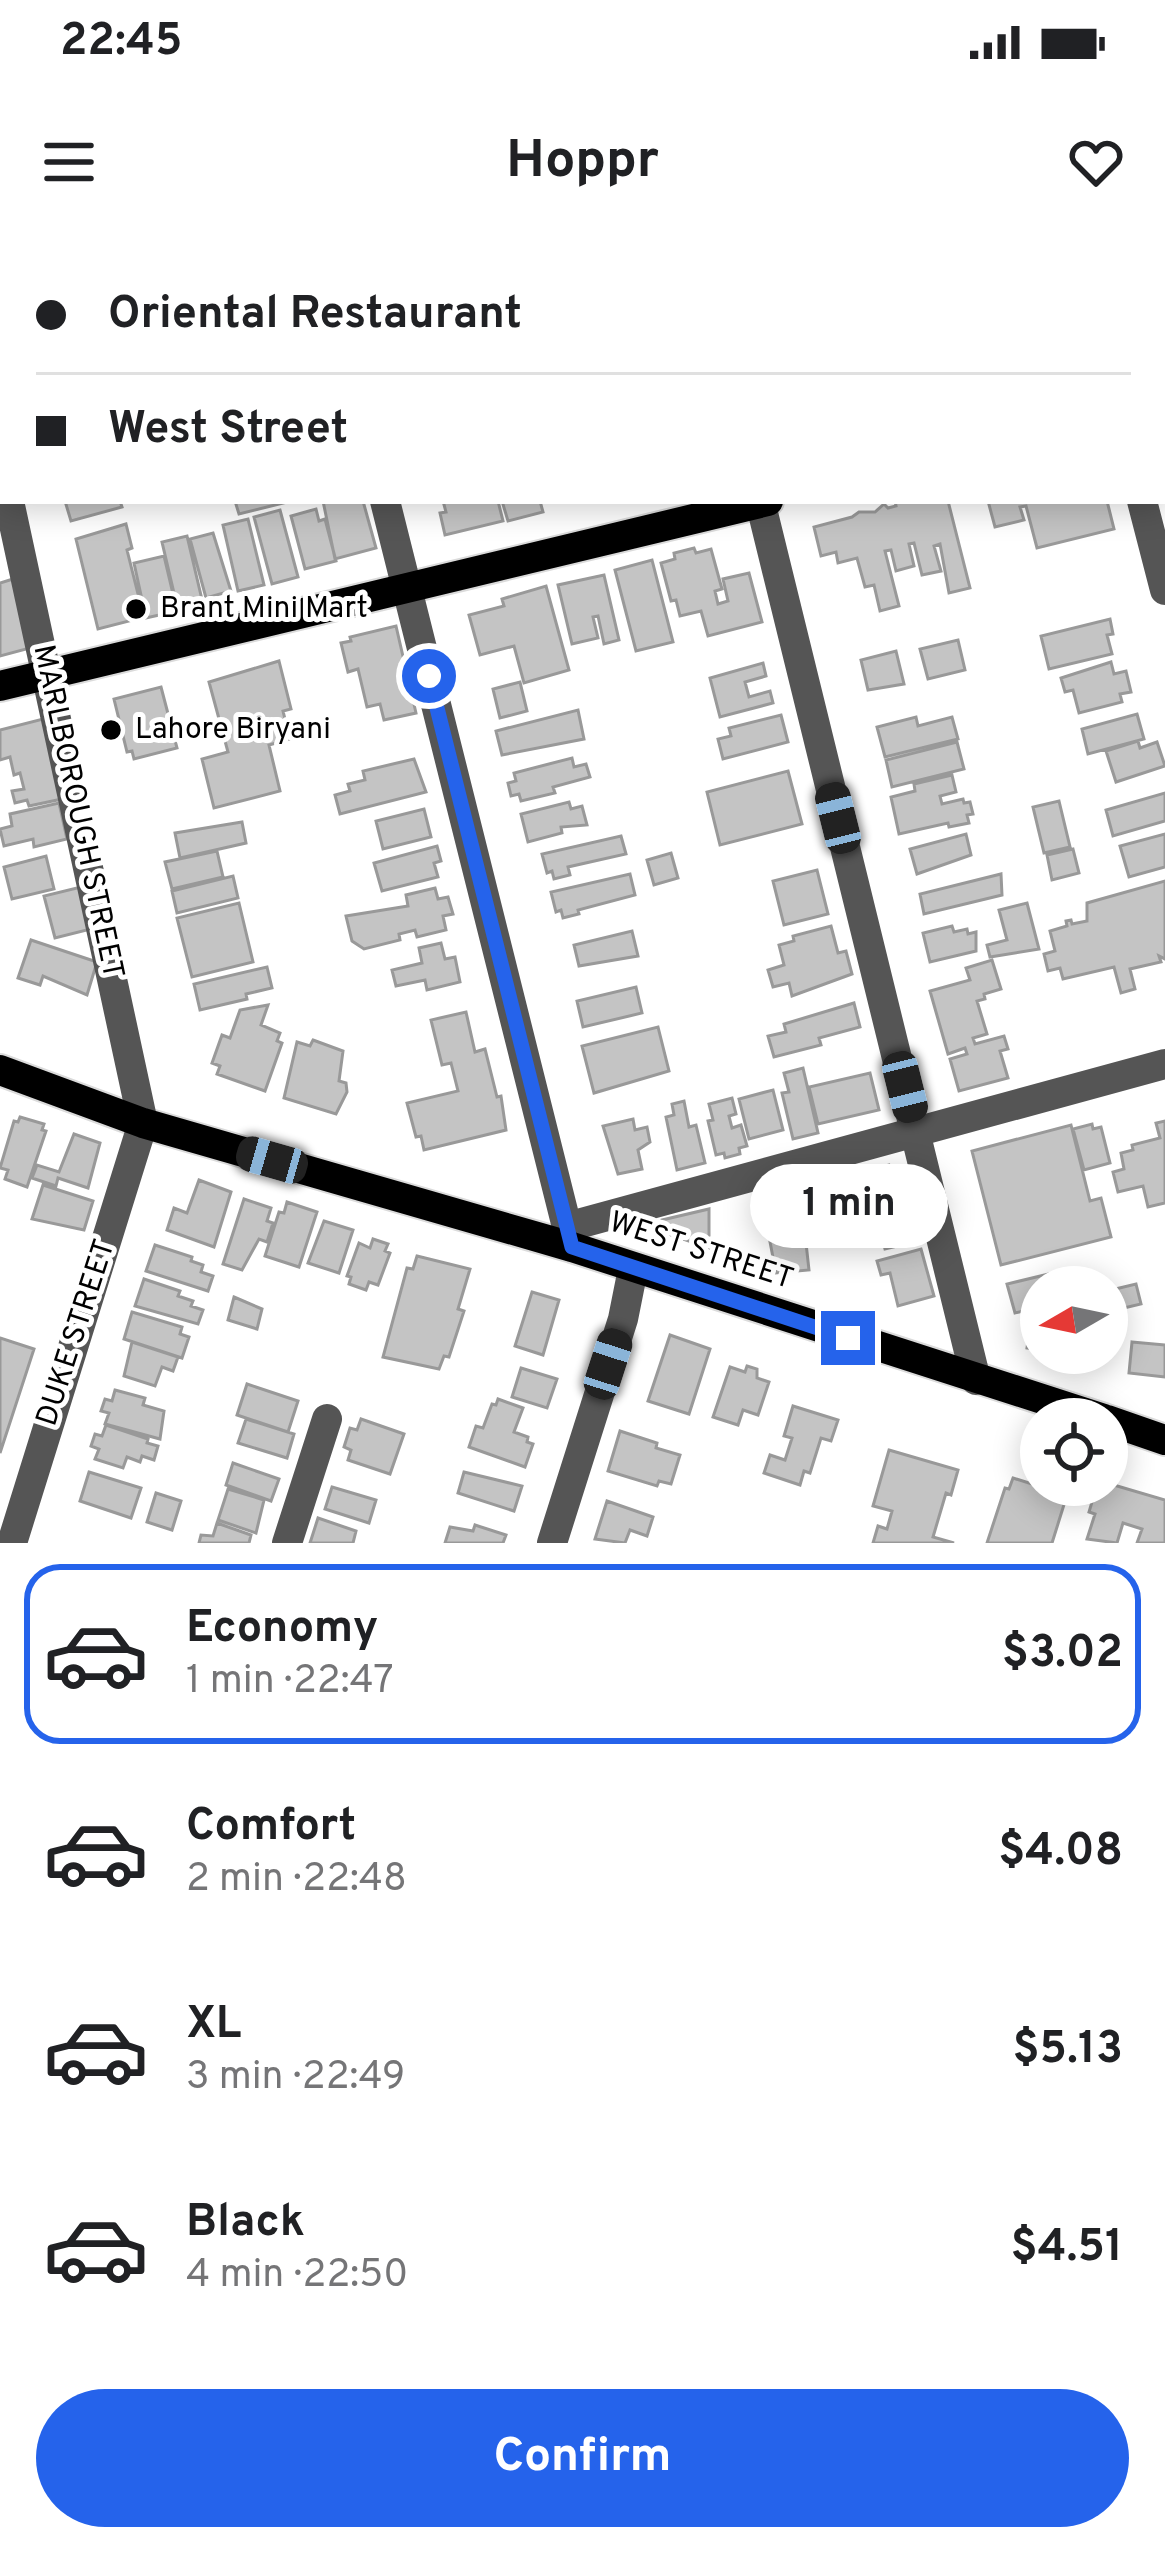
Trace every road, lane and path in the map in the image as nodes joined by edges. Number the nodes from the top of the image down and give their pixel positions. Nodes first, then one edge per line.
1 (10, 504) edge
2 (386, 504) edge
3 (755, 504) edge
4 (763, 504) edge
5 (1143, 504) edge
6 (408, 590) junction
7 (1165, 590) edge
8 (47, 673) junction
9 (0, 686) edge
10 (1165, 1064) edge
11 (0, 1070) edge
12 (143, 1123) junction
13 (916, 1132) junction
14 (570, 1237) junction
15 (633, 1269) junction
16 (976, 1380) junction
17 (1034, 1398) edge
18 (327, 1419) dead end
19 (1128, 1428) edge
20 (1165, 1440) edge
21 (18, 1536) edge
22 (287, 1543) edge
23 (552, 1543) edge

1 - 8 street, MARLBOROUGH STREET
2 - 6 street
3 - 6 main road
4 - 13 street
5 - 7 street
6 - 8 main road
6 - 14 street
8 - 9 main road
8 - 12 street, MARLBOROUGH STREET
10 - 13 street
11 - 12 main road, WEST STREET
12 - 14 main road, WEST STREET
12 - 21 street, DUKE STREET
13 - 14 street
13 - 16 street
14 - 15 main road, WEST STREET
15 - 16 main road, WEST STREET
15 - 23 street
16 - 17 main road, WEST STREET
18 - 22 street
19 - 20 main road, WEST STREET

